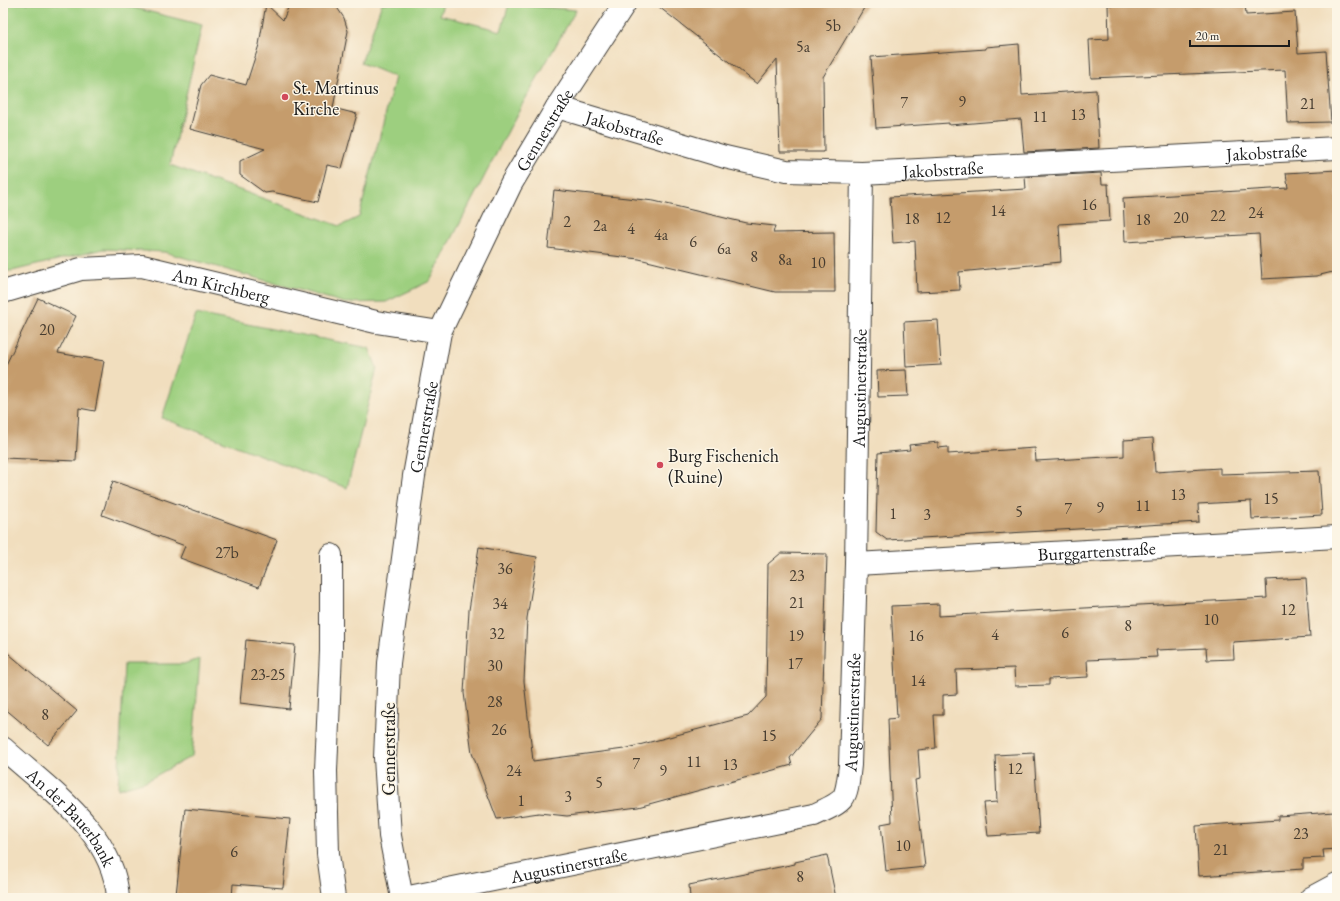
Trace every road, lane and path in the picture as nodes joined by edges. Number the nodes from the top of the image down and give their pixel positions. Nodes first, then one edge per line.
1 (625, 3) edge
2 (557, 107) junction
3 (1337, 148) edge
4 (862, 173) junction
5 (3, 292) edge
6 (440, 332) junction
7 (1337, 537) edge
8 (331, 555) dead end
9 (856, 564) junction
10 (3, 748) edge
11 (1337, 884) edge
12 (118, 898) edge
13 (334, 898) edge
14 (403, 898) edge
15 (1311, 898) edge

1 - 2 street, Gennerstraße
2 - 4 street, Jakobstraße
2 - 6 street, Gennerstraße
3 - 4 street, Jakobstraße
4 - 9 street, Augustinerstraße
5 - 6 street, Am Kirchberg
6 - 14 street, Gennerstraße
7 - 9 street, Burggartenstraße
8 - 13 street
9 - 14 street, Augustinerstraße
10 - 12 street, An der Bauerbank
11 - 15 street

